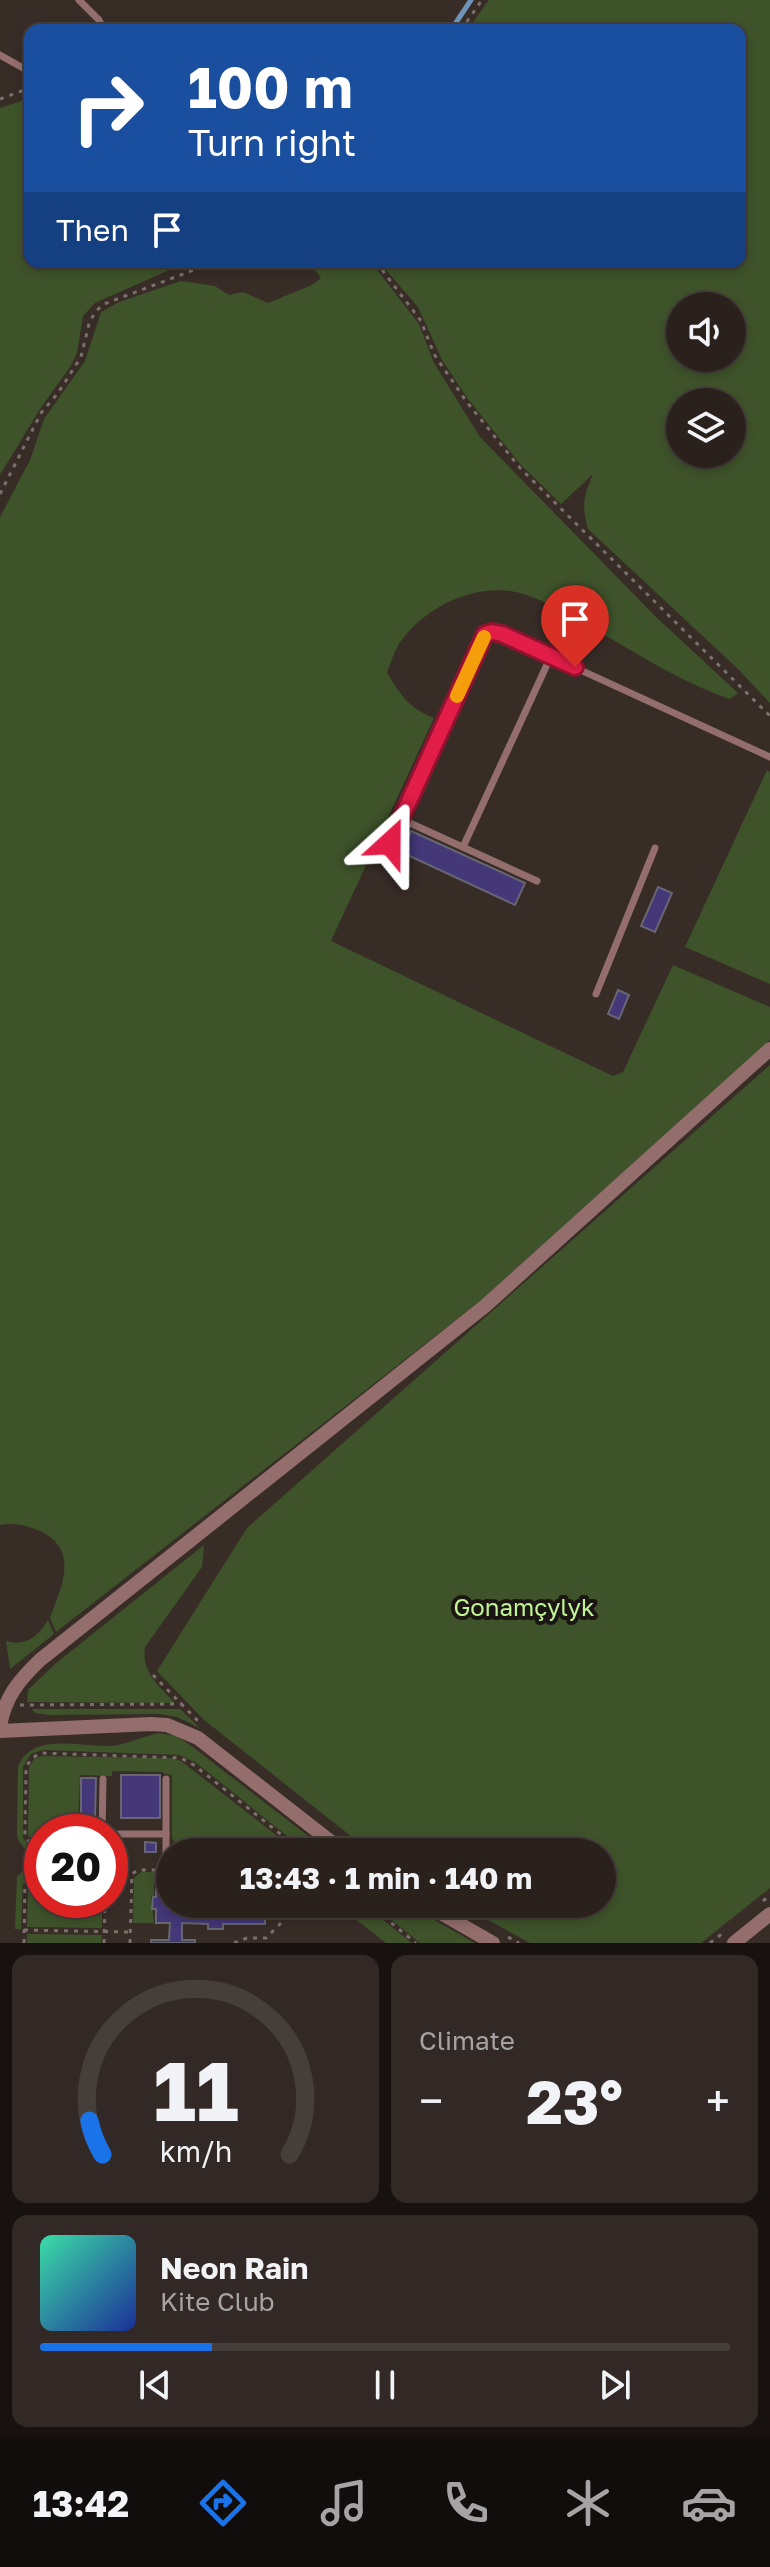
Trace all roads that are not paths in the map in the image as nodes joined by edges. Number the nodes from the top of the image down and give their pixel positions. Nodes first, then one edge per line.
1 (79, 0) edge
2 (101, 24) edge
3 (0, 55) edge
4 (24, 69) edge
5 (551, 656) junction
6 (770, 757) edge
7 (401, 819) junction
8 (390, 843) dead end
9 (463, 847) junction
10 (655, 848) dead end
11 (537, 881) dead end
12 (596, 994) dead end
13 (770, 1049) edge
14 (0, 1728) edge
15 (103, 1779) dead end
16 (166, 1779) dead end
17 (102, 1814) edge
18 (128, 1834) edge
19 (166, 1834) junction
20 (166, 1838) edge
21 (326, 1838) edge
22 (770, 1914) edge
23 (449, 1918) edge
24 (493, 1943) edge
25 (734, 1943) edge

1 - 2 lane
3 - 4 lane
5 - 6 lane
5 - 7 lane
5 - 9 lane
7 - 8 lane
7 - 9 lane
9 - 11 lane
10 - 12 lane
13 - 14 street
14 - 21 street
15 - 17 lane
16 - 19 lane
18 - 19 lane
19 - 20 lane
22 - 25 street
23 - 24 street

